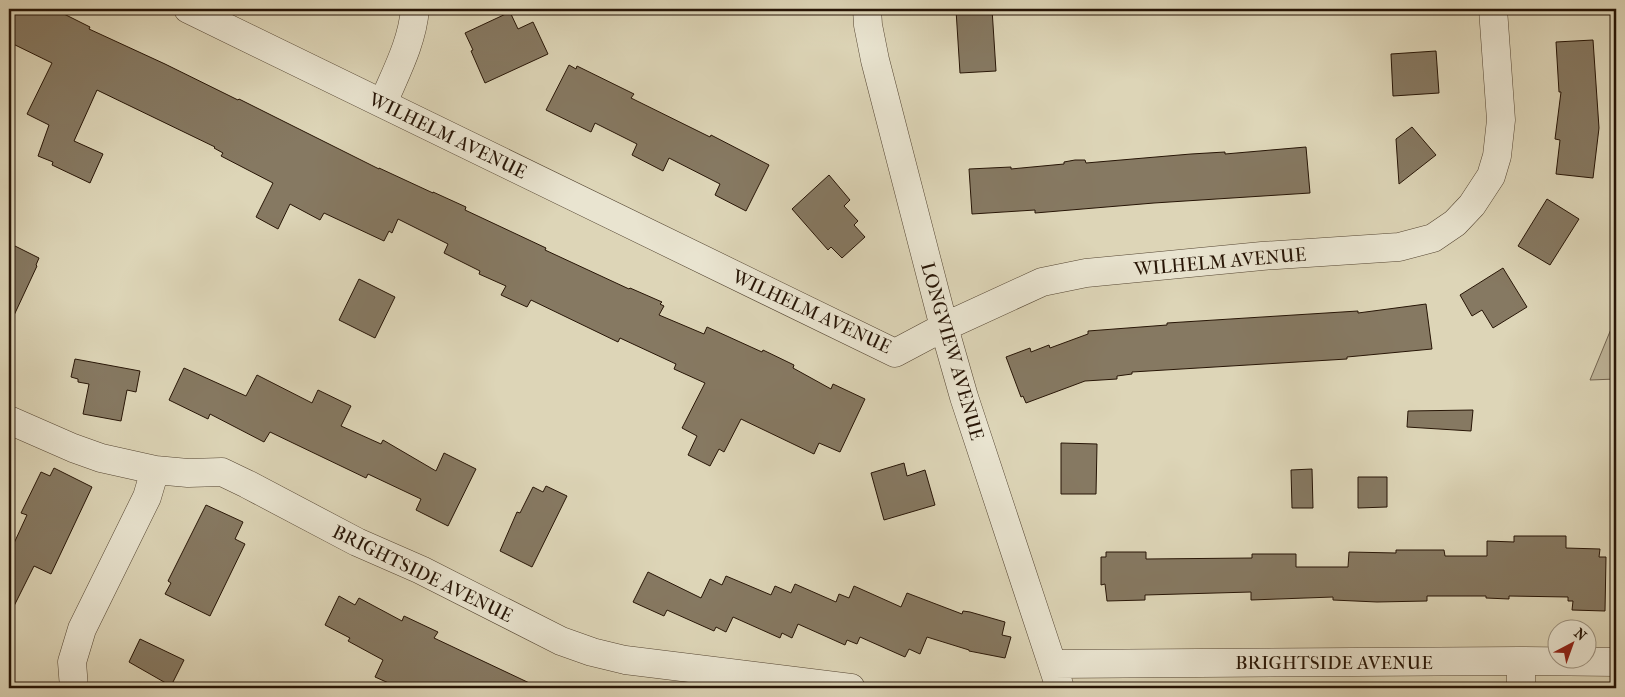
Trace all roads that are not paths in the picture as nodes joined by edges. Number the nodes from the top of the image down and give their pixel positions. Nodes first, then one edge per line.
1 (188, 9) edge
2 (415, 9) edge
3 (867, 9) edge
4 (1493, 9) edge
5 (383, 103) junction
6 (944, 327) junction
7 (9, 420) edge
8 (155, 470) junction
9 (1521, 661) junction
10 (1616, 662) edge
11 (1056, 676) edge
12 (74, 688) edge
13 (850, 688) edge
14 (1521, 688) edge

1 - 5 street, WILHELM AVENUE
2 - 5 street
3 - 6 street, LONGVIEW AVENUE
4 - 6 street, WILHELM AVENUE
5 - 6 street, WILHELM AVENUE
6 - 11 street, LONGVIEW AVENUE
7 - 8 street, BRIGHTSIDE AVENUE
8 - 12 street
8 - 13 street, BRIGHTSIDE AVENUE
9 - 10 street, BRIGHTSIDE AVENUE
9 - 11 street, BRIGHTSIDE AVENUE
9 - 14 street

